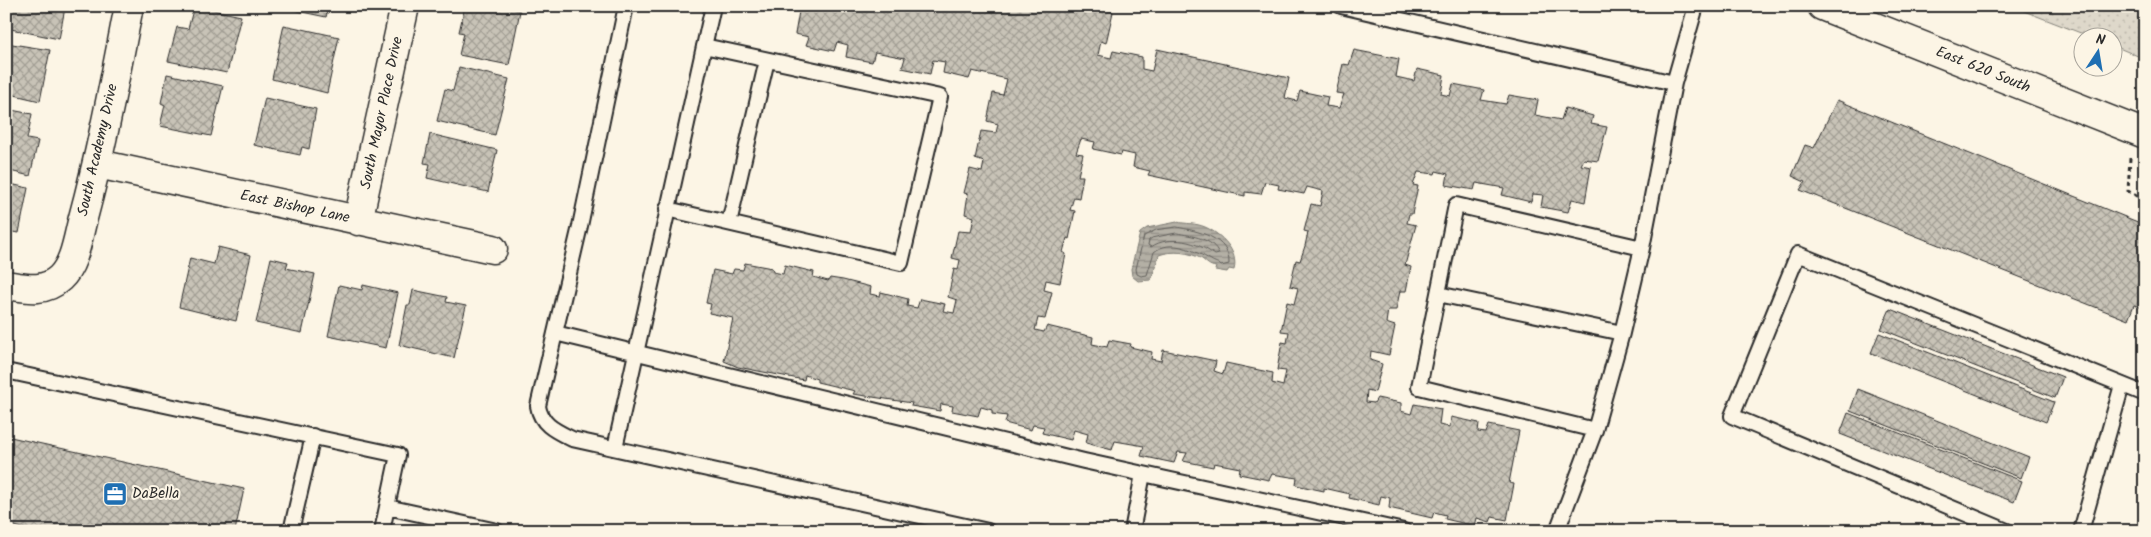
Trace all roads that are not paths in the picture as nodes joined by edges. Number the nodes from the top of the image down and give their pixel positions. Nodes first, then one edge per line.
1 (129, 6) edge
2 (405, 6) edge
3 (626, 6) edge
4 (713, 6) edge
5 (1341, 6) edge
6 (1696, 6) edge
7 (1822, 6) edge
8 (704, 46) junction
9 (767, 60) junction
10 (1674, 83) junction
11 (2145, 134) edge
12 (98, 164) junction
13 (667, 209) junction
14 (358, 221) junction
15 (729, 223) junction
16 (1642, 248) junction
17 (493, 249) dead end
18 (6, 285) edge
19 (1438, 294) junction
20 (555, 333) junction
21 (1622, 333) junction
22 (635, 353) junction
23 (6, 371) edge
24 (2122, 384) junction
25 (2145, 394) edge
26 (1595, 430) junction
27 (313, 436) junction
28 (615, 448) junction
29 (1143, 474) junction
30 (387, 507) junction
31 (291, 531) edge
32 (382, 531) edge
33 (497, 531) edge
34 (988, 531) edge
35 (1132, 531) edge
36 (1404, 531) edge
37 (1557, 531) edge
38 (2007, 531) edge
39 (2081, 531) edge

1 - 12 street, South Academy Drive
2 - 14 street, South Mayor Place Drive
3 - 20 lane
4 - 8 lane
5 - 10 lane
6 - 10 lane
7 - 11 street, East 620 South
8 - 9 lane
8 - 13 lane
9 - 15 lane
9 - 15 lane
10 - 16 lane
12 - 14 street, East Bishop Lane
12 - 18 street, South Academy Drive
13 - 15 lane
13 - 22 lane
14 - 17 street, East Bishop Lane
16 - 19 lane
16 - 21 lane
19 - 21 lane
19 - 26 lane
20 - 22 lane
20 - 28 lane
21 - 26 lane
22 - 28 lane
22 - 29 lane
23 - 27 lane
24 - 25 lane
24 - 38 lane
24 - 39 lane
26 - 37 lane
27 - 30 lane
27 - 31 lane
28 - 34 lane
29 - 35 lane
29 - 36 lane
30 - 32 lane
30 - 33 lane

